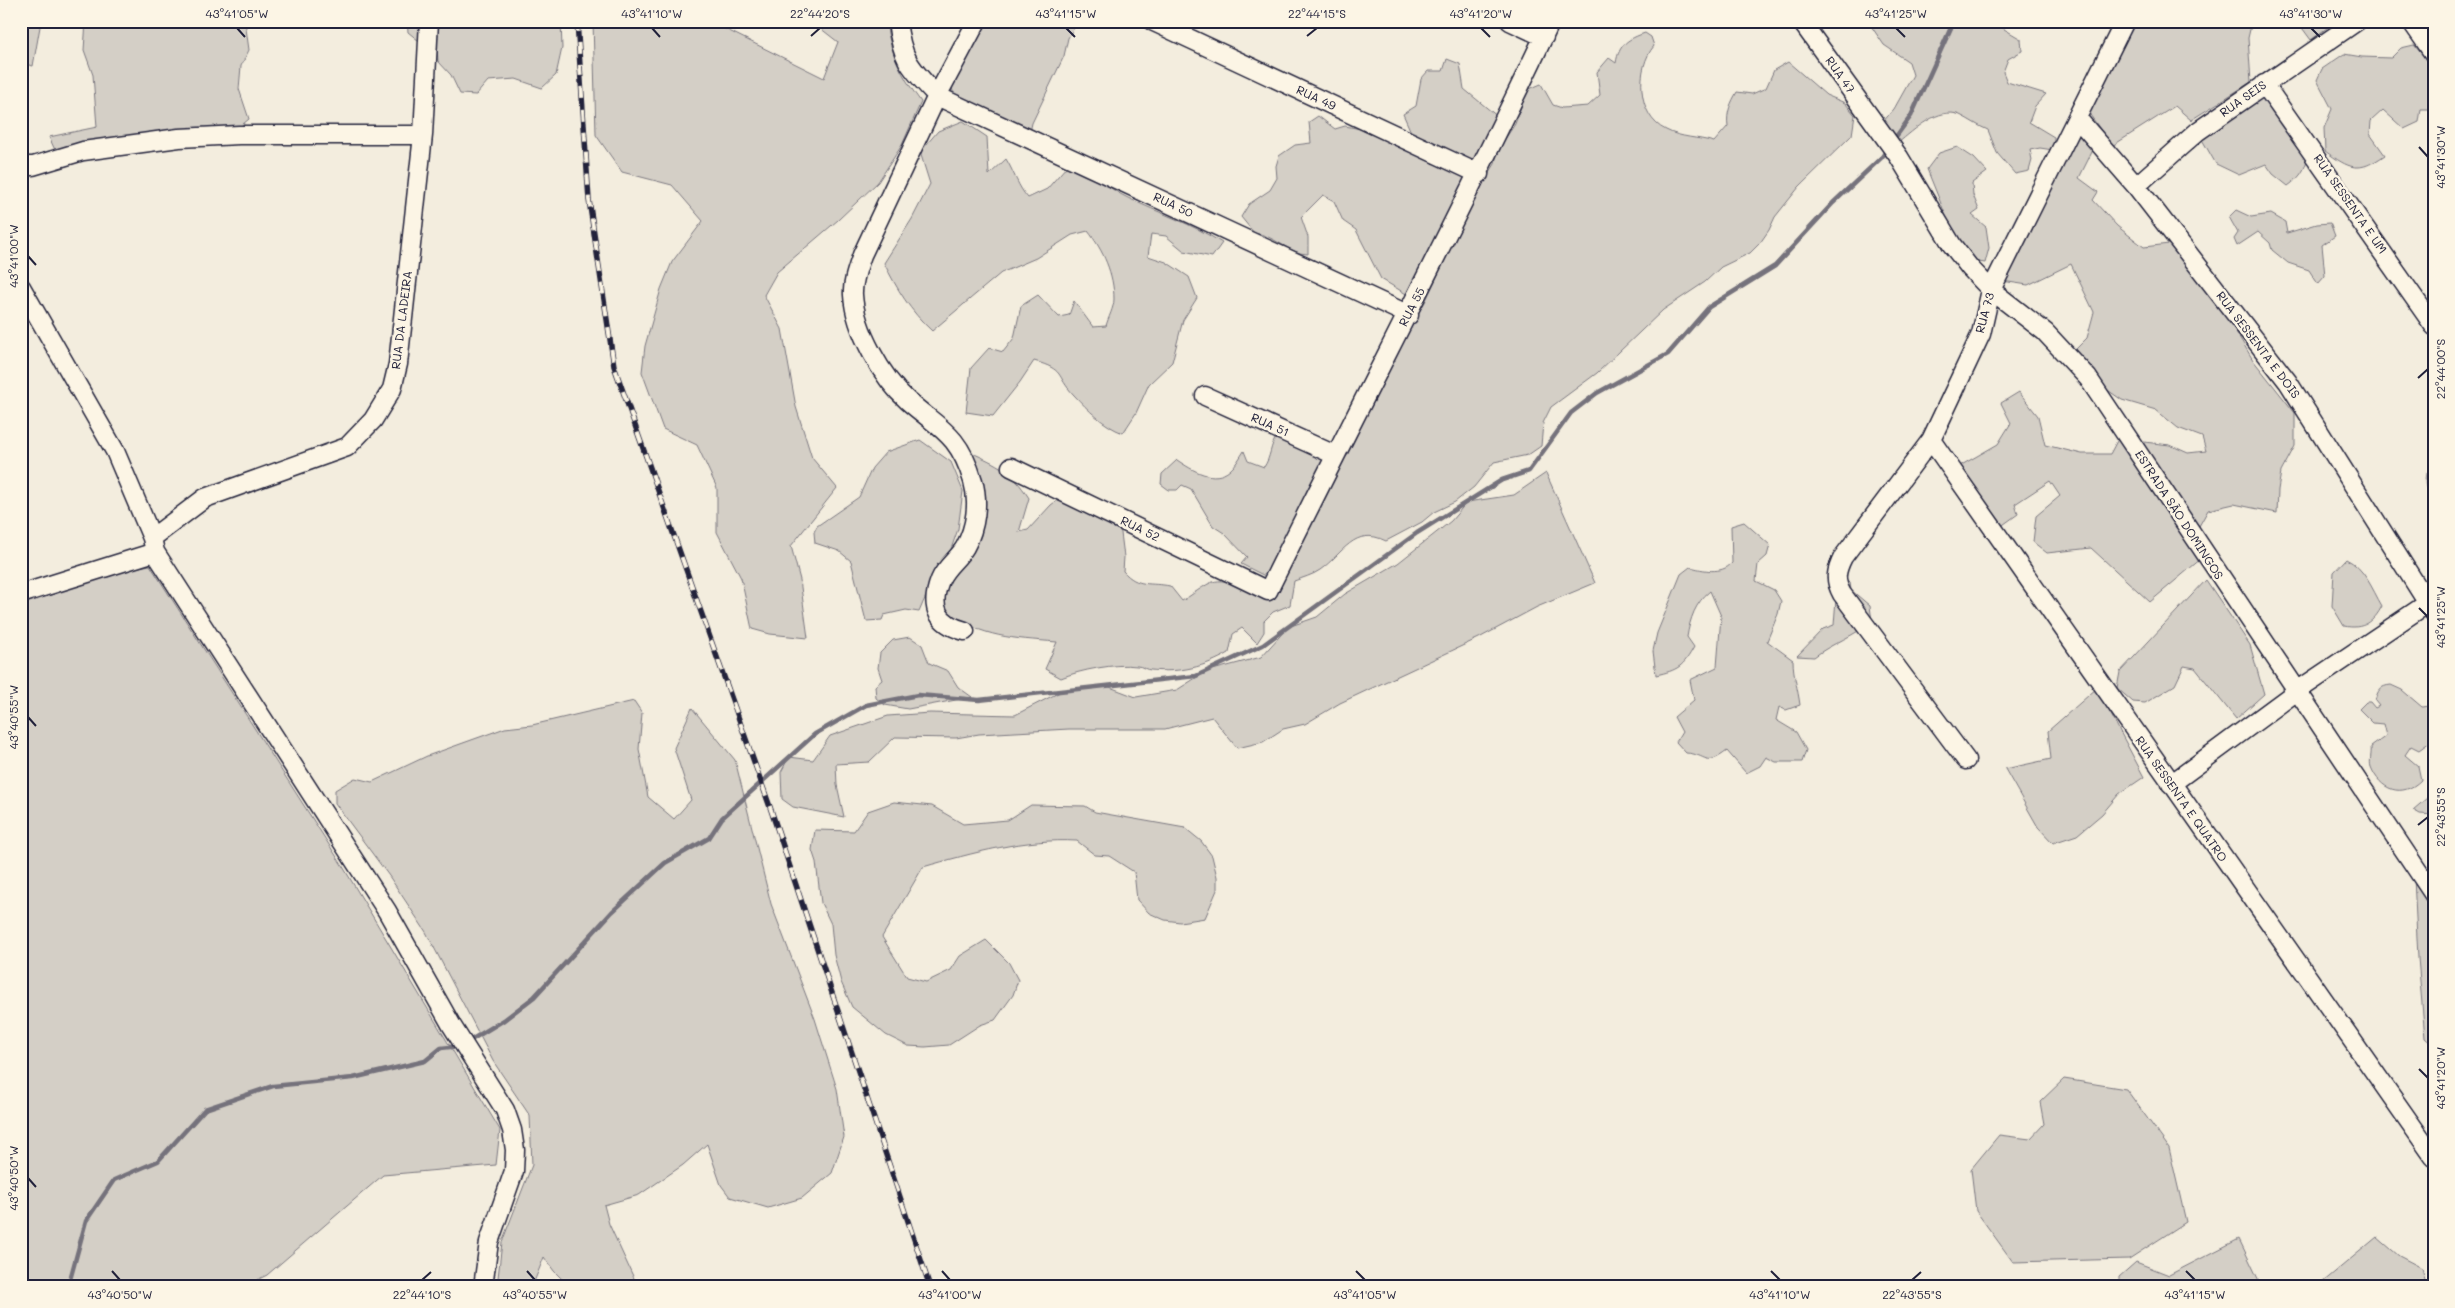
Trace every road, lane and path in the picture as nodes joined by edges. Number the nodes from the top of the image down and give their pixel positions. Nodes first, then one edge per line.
1 (429, 21) edge
2 (897, 21) edge
3 (977, 21) edge
4 (1152, 21) edge
5 (1510, 21) edge
6 (1801, 21) edge
7 (2125, 21) edge
8 (2356, 21) edge
9 (2410, 21) edge
10 (1547, 29) edge
11 (2434, 54) edge
12 (2264, 84) junction
13 (937, 96) junction
14 (2077, 118) junction
15 (423, 135) junction
16 (1899, 157) joint
17 (21, 166) edge
18 (1479, 174) junction
19 (2136, 186) junction
20 (21, 287) edge
21 (1991, 290) junction
22 (1409, 314) junction
23 (2434, 326) edge
24 (1206, 396) dead end
25 (1931, 440) junction
26 (1335, 455) junction
27 (1011, 467) dead end
28 (153, 545) junction
29 (1268, 591) joint
30 (21, 594) edge
31 (2432, 605) edge
32 (965, 631) dead end
33 (2297, 691) junction
34 (1966, 760) dead end
35 (2171, 784) junction
36 (2434, 895) edge
37 (2434, 1157) edge
38 (483, 1287) edge

1 - 15 street, RUA DA LADEIRA
2 - 13 street
3 - 13 street
4 - 18 street, RUA 49
5 - 10 street
6 - 16 street, RUA 47
7 - 14 street, RUA 73
8 - 12 street, RUA SEIS
9 - 11 street
10 - 18 street, RUA 55
12 - 19 street, RUA SEIS
12 - 23 street, RUA SESSENTA E UM
13 - 22 street, RUA 50
13 - 32 street
14 - 19 street, RUA SESSENTA E DOIS
14 - 21 street, RUA 73
15 - 17 street
15 - 28 street, RUA DA LADEIRA
16 - 21 street, ESTRADA SÃO DOMINGOS
18 - 22 street, RUA 55
19 - 31 street, RUA SESSENTA E DOIS
20 - 28 street
21 - 25 street, RUA 73
21 - 33 street, ESTRADA SÃO DOMINGOS
22 - 26 street, RUA 55
24 - 26 street, RUA 51
25 - 34 street, RUA 73
25 - 35 street, RUA SESSENTA E QUATRO
26 - 29 street, RUA 55
27 - 29 street, RUA 52
28 - 30 street, RUA DA LADEIRA
28 - 38 street
31 - 33 street
33 - 35 street
33 - 36 street, ESTRADA SÃO DOMINGOS
35 - 37 street, RUA SESSENTA E QUATRO

